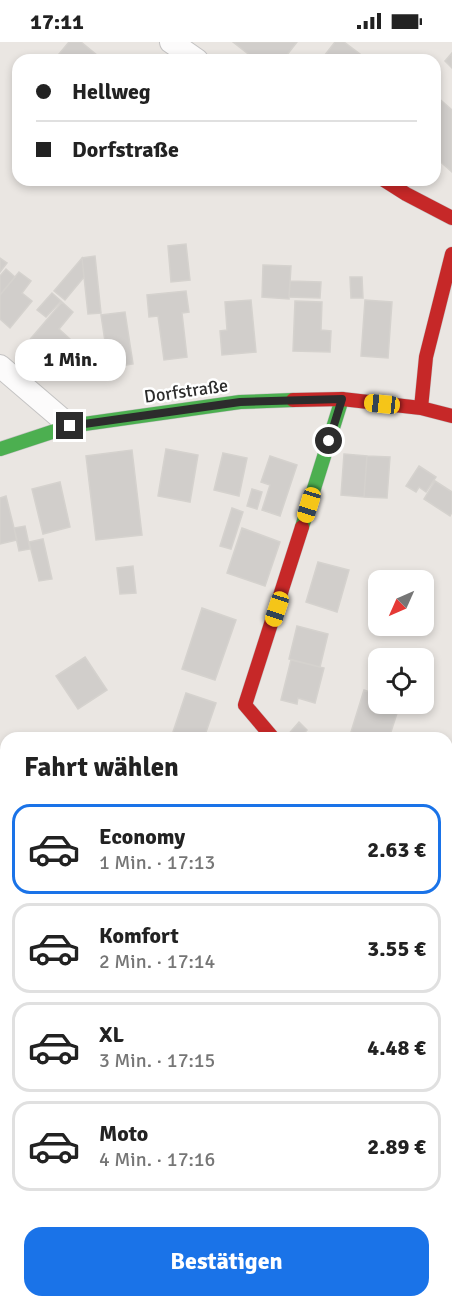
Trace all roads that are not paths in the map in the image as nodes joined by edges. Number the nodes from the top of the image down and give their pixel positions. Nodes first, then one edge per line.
1 (171, 42) edge
2 (188, 54) edge
3 (395, 186) edge
4 (452, 218) edge
5 (452, 254) edge
6 (0, 366) edge
7 (342, 399) junction
8 (421, 408) junction
9 (452, 416) edge
10 (70, 426) junction
11 (0, 449) edge
12 (268, 732) edge

1 - 2 street
3 - 4 street
5 - 8 street
6 - 10 street
7 - 8 street, Dorfstraße
7 - 10 street, Dorfstraße
7 - 12 street
8 - 9 street, Dorfstraße
10 - 11 street, Dorfstraße

